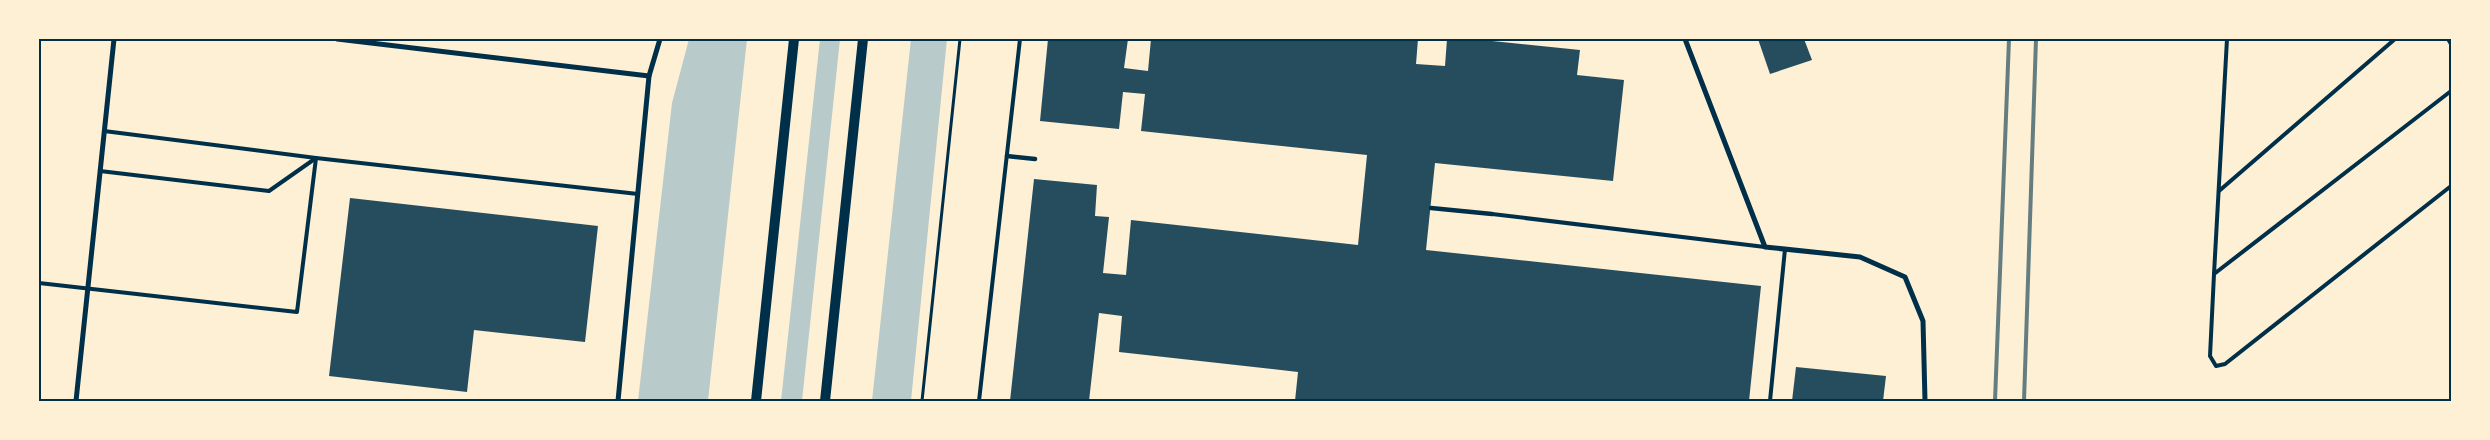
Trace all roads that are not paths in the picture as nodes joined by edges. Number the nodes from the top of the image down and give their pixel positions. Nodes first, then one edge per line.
1 (114, 39) edge
2 (337, 39) edge
3 (660, 39) edge
4 (794, 39) edge
5 (863, 39) edge
6 (1020, 39) edge
7 (1685, 39) edge
8 (2227, 39) edge
9 (2395, 39) edge
10 (2448, 39) edge
11 (2451, 44) edge
12 (649, 76) junction
13 (2451, 91) edge
14 (104, 131) junction
15 (1007, 156) junction
16 (316, 158) junction
17 (1036, 159) dead end
18 (100, 171) junction
19 (2451, 186) edge
20 (2219, 191) junction
21 (638, 194) junction
22 (1430, 208) dead end
23 (1492, 214) joint
24 (1765, 247) junction
25 (1785, 249) junction
26 (2214, 274) junction
27 (39, 283) edge
28 (88, 288) junction
29 (76, 401) edge
30 (618, 401) edge
31 (756, 401) edge
32 (825, 401) edge
33 (979, 401) edge
34 (1770, 401) edge
35 (1925, 401) edge

1 - 14 street
2 - 12 street
3 - 12 street
4 - 31 main road
5 - 32 main road
6 - 15 lane
7 - 24 street
8 - 20 lane
9 - 20 lane
10 - 11 lane
12 - 21 street
13 - 26 lane
14 - 16 lane
14 - 18 street
15 - 17 street
15 - 33 lane
16 - 18 lane
16 - 21 lane
16 - 28 lane
18 - 28 street
19 - 26 lane
20 - 26 lane
21 - 30 street
22 - 23 street
23 - 24 lane
24 - 25 street
25 - 34 lane
25 - 35 street
27 - 28 lane
28 - 29 street

